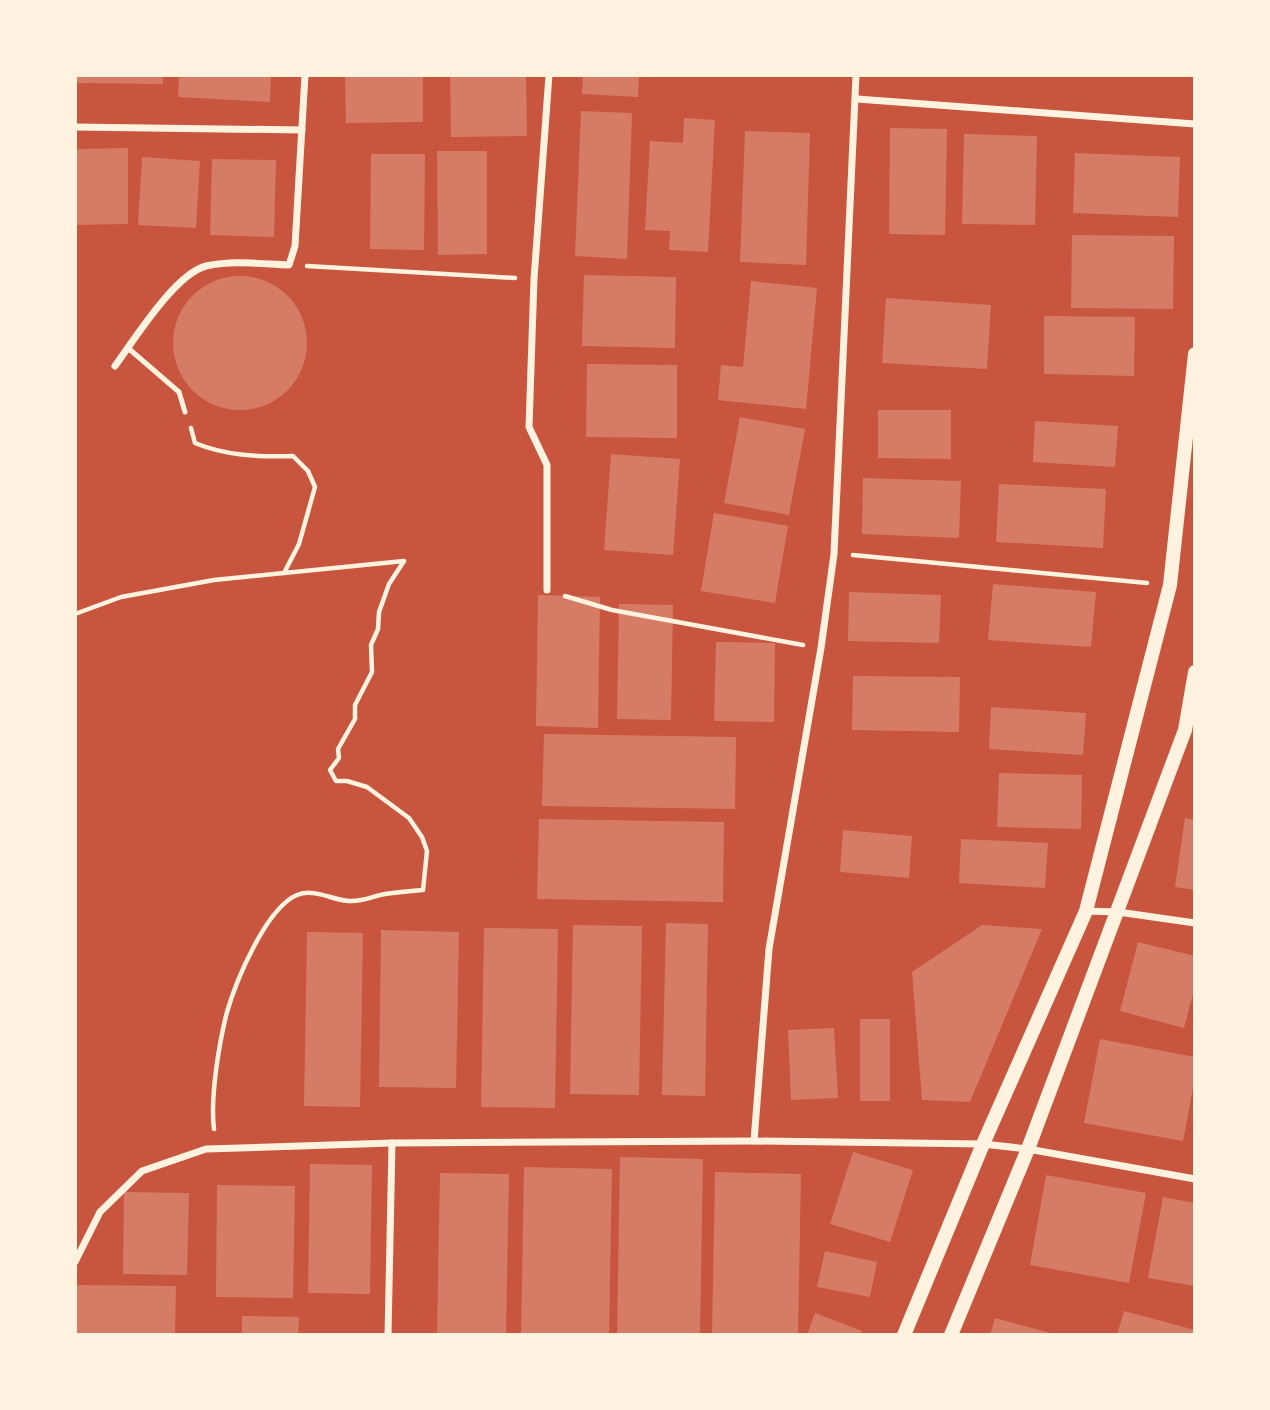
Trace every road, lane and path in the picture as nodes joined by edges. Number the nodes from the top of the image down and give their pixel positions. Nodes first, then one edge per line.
1 (305, 75) edge
2 (549, 75) edge
3 (856, 75) edge
4 (857, 99) junction
5 (1195, 124) edge
6 (75, 127) edge
7 (302, 130) junction
8 (289, 265) junction
9 (534, 279) junction
10 (128, 348) junction
11 (1195, 354) edge
12 (115, 366) dead end
13 (185, 412) joint
14 (834, 554) junction
15 (284, 574) junction
16 (1170, 585) junction
17 (547, 590) joint
18 (75, 614) edge
19 (821, 649) junction
20 (1195, 672) edge
21 (1190, 730) edge
22 (1086, 911) junction
23 (1118, 912) junction
24 (1195, 923) edge
25 (754, 1141) junction
26 (392, 1143) junction
27 (984, 1144) junction
28 (216, 1149) junction
29 (1028, 1149) junction
30 (1195, 1179) edge
31 (75, 1262) edge
32 (388, 1335) edge
33 (904, 1335) edge
34 (951, 1335) edge

1 - 7 street
2 - 9 street
3 - 4 street
4 - 5 street
4 - 14 street
6 - 7 street
7 - 8 street
8 - 9 path
8 - 10 street
9 - 17 street
10 - 12 street
10 - 13 lane
11 - 16 main road
13 - 15 path
14 - 16 path
14 - 19 street
15 - 18 path
15 - 28 path
16 - 22 main road
17 - 19 path
19 - 25 street
20 - 21 main road
21 - 23 main road
22 - 23 street
22 - 27 main road
23 - 24 street
23 - 29 main road
25 - 26 street
25 - 27 street
26 - 28 street
26 - 32 street
27 - 29 street
27 - 33 main road
28 - 31 street
29 - 30 street
29 - 34 main road

